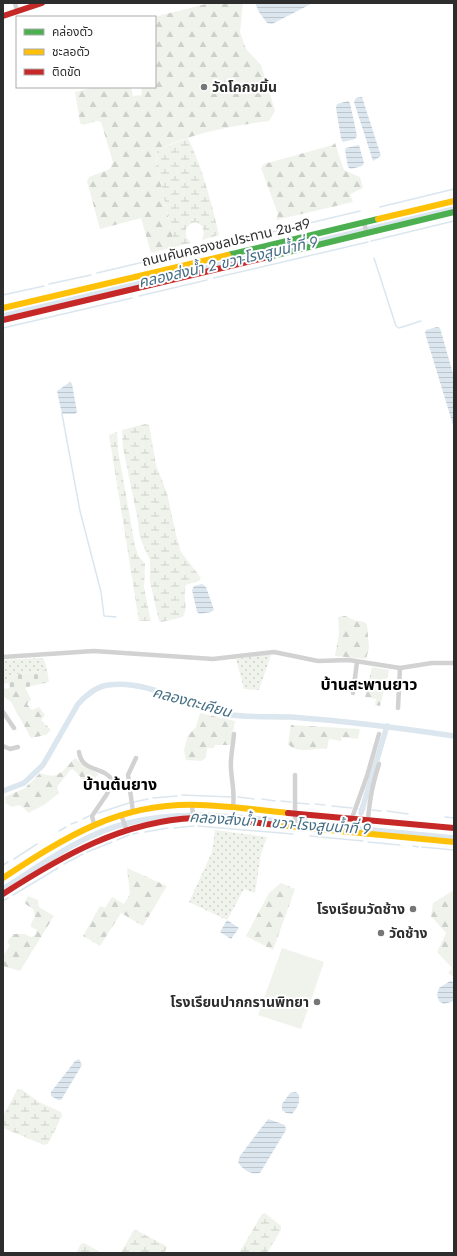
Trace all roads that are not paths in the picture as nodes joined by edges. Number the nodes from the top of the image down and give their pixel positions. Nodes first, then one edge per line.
1 (16, 3) edge
2 (42, 3) edge
3 (17, 11) junction
4 (3, 16) edge
5 (454, 200) edge
6 (454, 212) edge
7 (366, 228) junction
8 (3, 308) edge
9 (3, 320) edge
10 (3, 657) edge
11 (357, 662) junction
12 (454, 663) edge
13 (400, 668) junction
14 (353, 693) dead end
15 (398, 708) dead end
16 (3, 712) edge
17 (14, 728) dead end
18 (234, 734) dead end
19 (379, 734) dead end
20 (3, 746) edge
21 (18, 747) dead end
22 (79, 752) dead end
23 (136, 758) dead end
24 (379, 764) dead end
25 (295, 775) dead end
26 (192, 807) junction
27 (233, 807) junction
28 (133, 812) junction
29 (122, 817) junction
30 (193, 817) junction
31 (352, 818) junction
32 (294, 820) junction
33 (305, 821) junction
34 (367, 822) junction
35 (94, 824) junction
36 (125, 827) junction
37 (454, 828) edge
38 (367, 833) junction
39 (454, 842) edge
40 (3, 878) edge
41 (3, 894) edge

1 - 3 street
2 - 3 street
3 - 4 street
5 - 7 street, ถนนคันคลองชลประทาน 2ข-ส9
6 - 7 street
7 - 8 street, ถนนคันคลองชลประทาน 2ข-ส9
7 - 9 street
10 - 11 street
11 - 13 street
11 - 14 street
12 - 13 street
13 - 15 street
16 - 17 street
18 - 27 street
19 - 31 street
20 - 21 street
22 - 35 street
23 - 28 street
24 - 34 street
25 - 32 street
26 - 27 street
26 - 28 street
26 - 30 street
27 - 32 street
28 - 29 street
29 - 35 street
29 - 36 street
30 - 32 street
30 - 36 street
31 - 33 street
31 - 34 street
32 - 33 street
32 - 33 street
33 - 38 street
34 - 37 street
34 - 38 street
35 - 40 street
36 - 41 street
38 - 39 street

